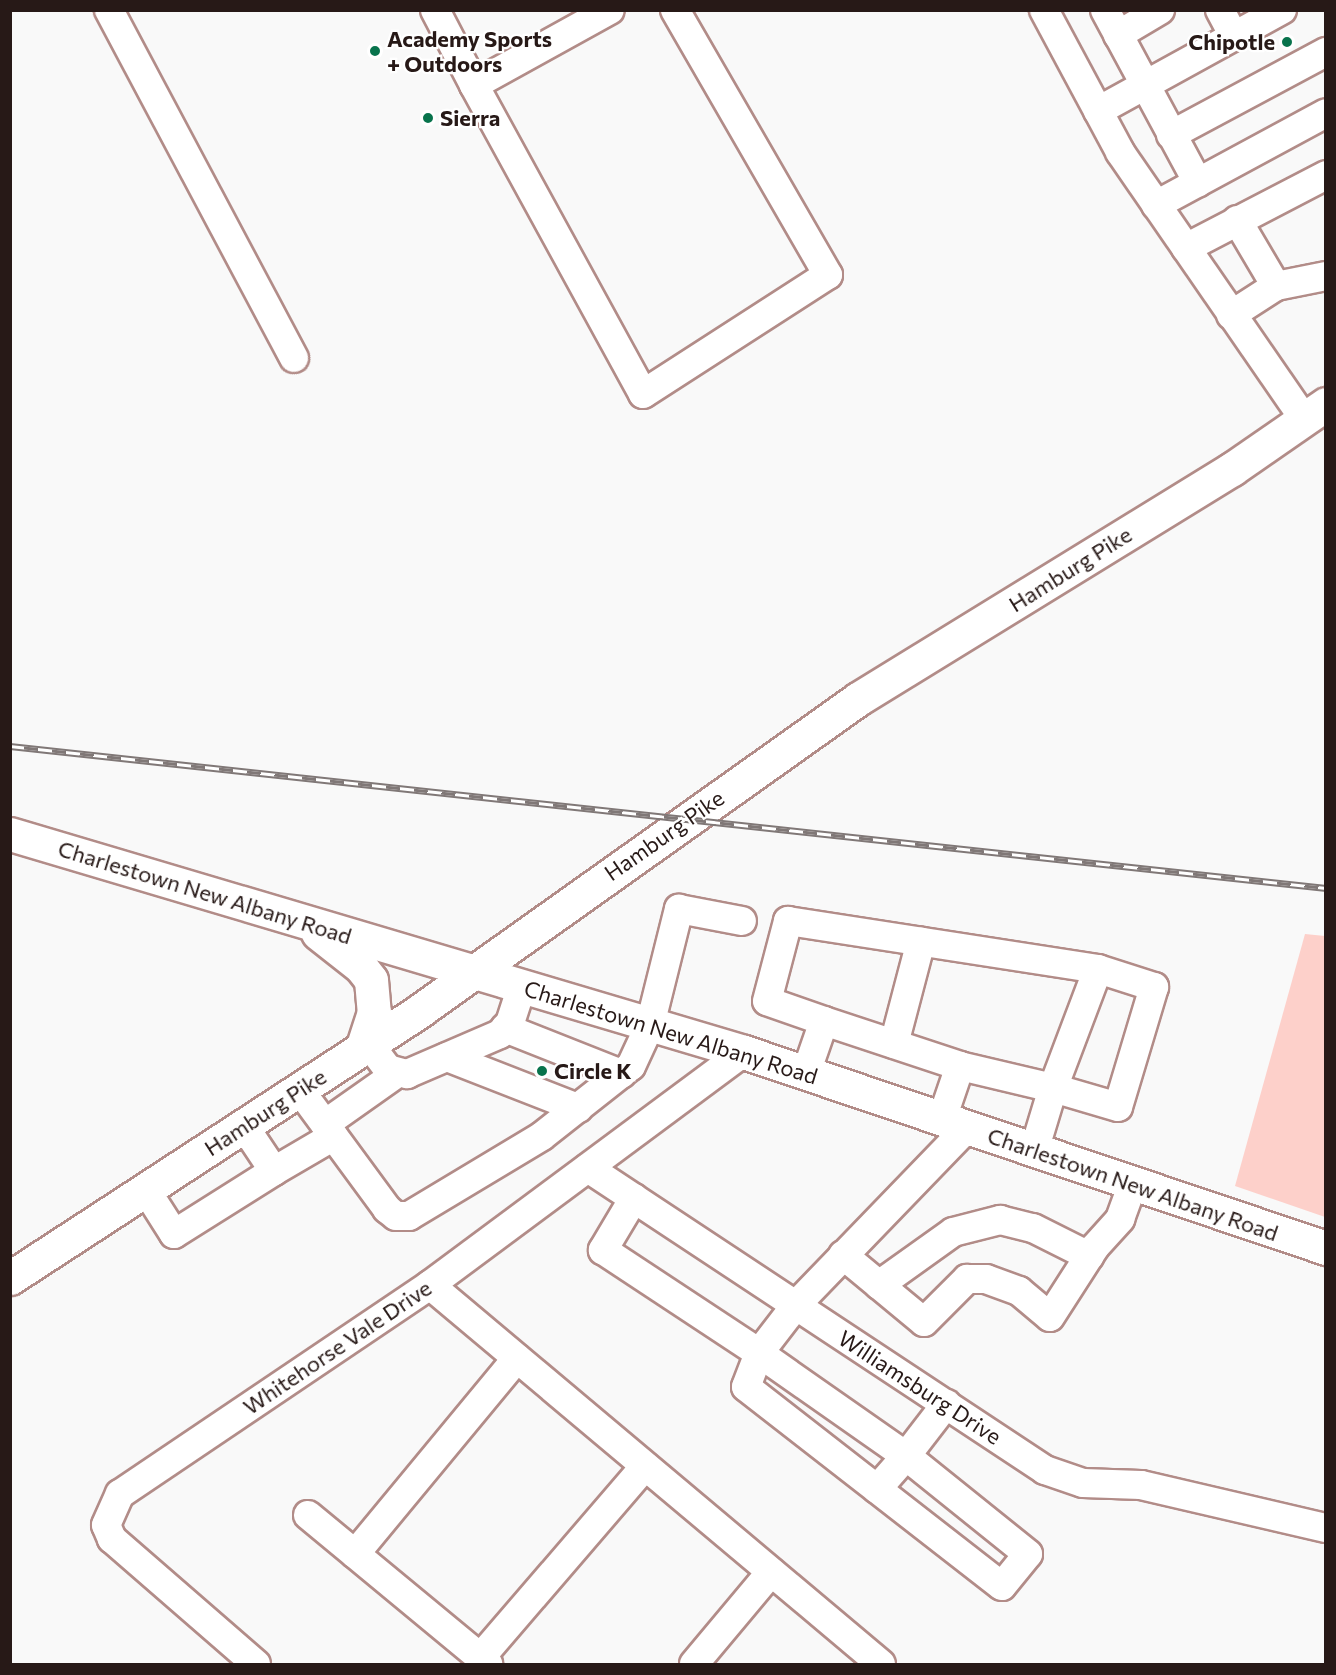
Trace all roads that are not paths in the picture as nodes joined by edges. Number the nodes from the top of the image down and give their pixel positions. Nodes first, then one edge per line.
1 (435, 10) edge
2 (610, 10) edge
3 (675, 10) edge
4 (1044, 10) edge
5 (1160, 10) edge
6 (1282, 10) edge
7 (119, 14) edge
8 (1228, 20) edge
9 (1111, 23) edge
10 (1326, 51) edge
11 (474, 85) junction
12 (1145, 86) junction
13 (1098, 111) junction
14 (1326, 113) edge
15 (1171, 135) junction
16 (1326, 176) edge
17 (1197, 183) junction
18 (1326, 185) edge
19 (1156, 205) junction
20 (1247, 215) junction
21 (1186, 248) junction
22 (1326, 257) edge
23 (1300, 281) edge
24 (1231, 315) junction
25 (294, 358) dead end
26 (1319, 412) edge
27 (10, 834) edge
28 (302, 921) junction
29 (742, 921) dead end
30 (921, 941) junction
31 (1098, 969) junction
32 (471, 971) junction
33 (522, 986) junction
34 (824, 1021) junction
35 (650, 1025) junction
36 (505, 1028) junction
37 (894, 1044) junction
38 (365, 1046) junction
39 (744, 1052) junction
40 (447, 1057) junction
41 (960, 1066) junction
42 (806, 1073) junction
43 (396, 1074) junction
44 (621, 1074) junction
45 (1053, 1088) junction
46 (299, 1089) junction
47 (578, 1108) junction
48 (955, 1123) junction
49 (244, 1126) junction
50 (329, 1130) junction
51 (1034, 1151) junction
52 (588, 1168) junction
53 (274, 1171) junction
54 (1134, 1184) junction
55 (146, 1190) junction
56 (634, 1198) junction
57 (1326, 1248) edge
58 (843, 1256) junction
59 (1089, 1256) junction
60 (10, 1278) edge
61 (430, 1285) junction
62 (879, 1285) junction
63 (796, 1305) junction
64 (759, 1353) junction
65 (517, 1358) junction
66 (946, 1404) junction
67 (906, 1456) junction
68 (645, 1466) junction
69 (877, 1489) junction
70 (308, 1515) dead end
71 (1326, 1528) edge
72 (355, 1554) junction
73 (771, 1572) junction
74 (484, 1661) edge
75 (256, 1665) edge
76 (694, 1665) edge
77 (881, 1665) edge

1 - 11 street
2 - 11 street
3 - 11 street
4 - 13 street
5 - 9 street
6 - 8 street
7 - 25 street
8 - 12 street
9 - 12 street
10 - 15 street
12 - 13 street
12 - 15 street
13 - 19 street
14 - 17 street
15 - 17 street
16 - 20 street
17 - 19 street
18 - 20 street
19 - 21 street
20 - 21 street
20 - 23 street
21 - 24 street
22 - 23 street
23 - 24 street
24 - 26 street
26 - 32 main road, Hamburg Pike
27 - 28 main road, Charlestown New Albany Road
28 - 32 main road, Charlestown New Albany Road
28 - 38 main road
29 - 35 street
30 - 31 street
30 - 34 street
30 - 37 street
31 - 45 street
31 - 45 street
32 - 33 main road, Charlestown New Albany Road
32 - 38 main road, Hamburg Pike
33 - 35 main road, Charlestown New Albany Road
33 - 36 street
34 - 37 street
34 - 42 street
35 - 39 main road, Charlestown New Albany Road
35 - 44 street
36 - 40 street
36 - 44 street
37 - 41 street
38 - 43 street
38 - 46 main road, Hamburg Pike
39 - 42 main road, Charlestown New Albany Road
39 - 52 street, Whitehorse Vale Drive
40 - 43 street
40 - 47 street
41 - 45 street
41 - 48 street
42 - 48 main road, Charlestown New Albany Road
43 - 50 street
44 - 47 street
45 - 51 street
46 - 49 main road, Hamburg Pike
46 - 50 street
47 - 50 street
48 - 51 main road, Charlestown New Albany Road
48 - 58 street
49 - 53 street
49 - 55 main road, Hamburg Pike
50 - 53 street
51 - 54 main road, Charlestown New Albany Road
52 - 56 street, Williamsburg Drive
52 - 61 street, Whitehorse Vale Drive
53 - 55 street
54 - 57 main road, Charlestown New Albany Road
54 - 59 street
55 - 60 main road, Hamburg Pike
56 - 63 street, Williamsburg Drive
56 - 64 street
58 - 62 street
58 - 63 street
59 - 62 street
59 - 62 street
61 - 65 street
61 - 75 street, Whitehorse Vale Drive
63 - 64 street
63 - 66 street, Williamsburg Drive
64 - 67 street
64 - 69 street
65 - 68 street
65 - 72 street
66 - 67 street
66 - 71 street, Williamsburg Drive
67 - 69 street
67 - 69 street
68 - 73 street
68 - 74 street
70 - 72 street
72 - 74 street
73 - 76 street
73 - 77 street

